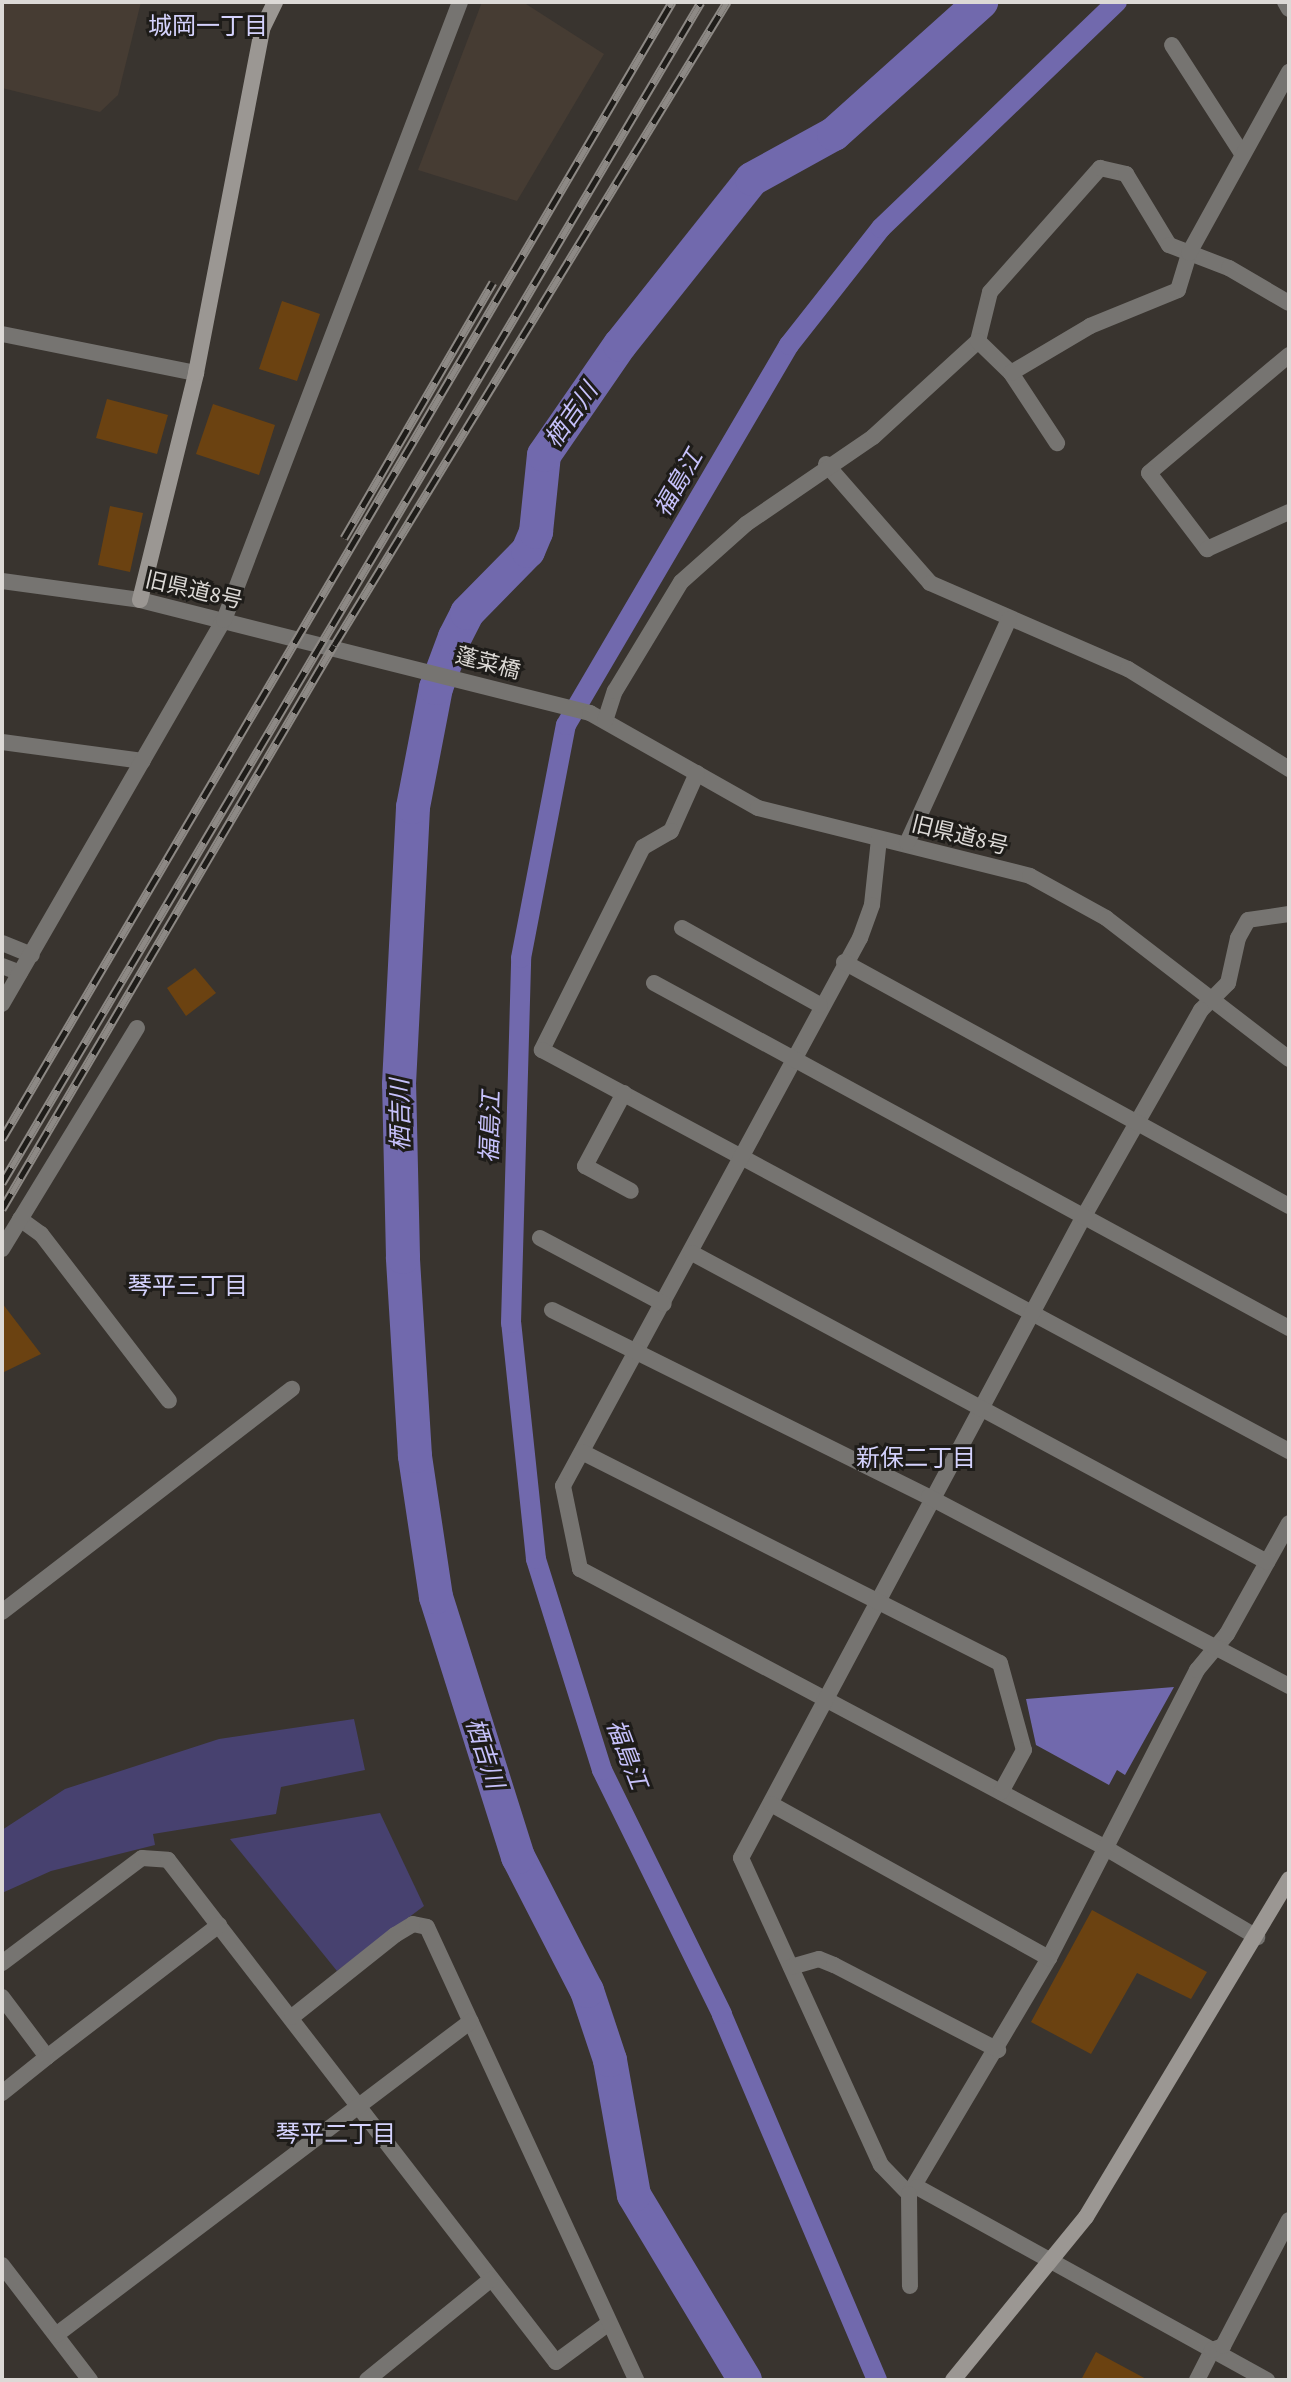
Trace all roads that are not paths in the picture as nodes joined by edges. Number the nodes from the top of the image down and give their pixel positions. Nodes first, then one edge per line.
1 (275, 2) edge
2 (460, 2) edge
3 (1285, 2) edge
4 (1289, 9) edge
5 (1172, 45) dead end
6 (1289, 72) edge
7 (1241, 152) junction
8 (1189, 253) junction
9 (1289, 303) edge
10 (2, 334) edge
11 (978, 341) junction
12 (1289, 355) edge
13 (196, 373) junction
14 (1011, 373) junction
15 (1057, 443) dead end
16 (826, 464) junction
17 (1289, 512) edge
18 (2, 581) edge
19 (140, 600) junction
20 (1009, 619) junction
21 (224, 620) junction
22 (374, 656) joint
23 (598, 717) junction
24 (2, 742) edge
25 (143, 761) junction
26 (1289, 769) edge
27 (697, 773) junction
28 (879, 839) junction
29 (907, 843) junction
30 (1289, 914) edge
31 (682, 928) dead end
32 (2, 943) edge
33 (32, 955) junction
34 (844, 962) junction
35 (2, 966) edge
36 (20, 973) junction
37 (654, 983) dead end
38 (1211, 998) junction
39 (2, 1004) edge
40 (820, 1005) junction
41 (137, 1028) dead end
42 (794, 1058) junction
43 (1289, 1059) edge
44 (624, 1093) junction
45 (1136, 1122) junction
46 (744, 1160) junction
47 (631, 1191) dead end
48 (1289, 1206) edge
49 (1085, 1214) junction
50 (20, 1219) junction
51 (540, 1238) dead end
52 (2, 1249) edge
53 (692, 1253) junction
54 (664, 1304) junction
55 (552, 1310) dead end
56 (1034, 1310) junction
57 (1289, 1328) edge
58 (638, 1352) junction
59 (292, 1389) dead end
60 (169, 1401) dead end
61 (982, 1405) junction
62 (1289, 1451) edge
63 (582, 1452) junction
64 (929, 1497) junction
65 (1289, 1523) edge
66 (1267, 1562) junction
67 (874, 1602) junction
68 (2, 1612) edge
69 (1213, 1650) junction
70 (1289, 1686) edge
71 (825, 1698) junction
72 (1001, 1792) junction
73 (771, 1804) junction
74 (1104, 1847) junction
75 (1289, 1879) edge
76 (219, 1925) junction
77 (1257, 1937) junction
78 (1049, 1958) junction
79 (2, 1963) edge
80 (791, 1967) junction
81 (2, 1997) edge
82 (292, 2017) junction
83 (471, 2021) junction
84 (998, 2050) junction
85 (47, 2057) junction
86 (2, 2093) edge
87 (359, 2107) junction
88 (913, 2190) junction
89 (1289, 2220) edge
90 (1052, 2262) junction
91 (2, 2265) edge
92 (490, 2280) junction
93 (910, 2286) dead end
94 (609, 2323) junction
95 (56, 2335) junction
96 (1212, 2350) junction
97 (90, 2380) edge
98 (367, 2380) edge
99 (636, 2380) edge
100 (953, 2380) edge
101 (1197, 2380) edge
102 (1267, 2380) edge

1 - 13 street
2 - 21 street
3 - 4 street
5 - 7 street
6 - 7 street
7 - 8 street
8 - 9 street
8 - 11 street
8 - 14 street
10 - 13 street
11 - 14 street
11 - 16 street
12 - 17 street
13 - 19 street
14 - 15 street
16 - 20 street
16 - 23 street
18 - 19 street, 旧県道8号
19 - 21 street, 旧県道8号
20 - 26 street
20 - 29 street
21 - 22 street, 旧県道8号
21 - 25 street
22 - 23 street, 蓬菜橋
23 - 27 street, 旧県道8号
24 - 25 street
25 - 33 street
27 - 28 street, 旧県道8号
27 - 44 street
28 - 29 street, 旧県道8号
28 - 34 street
29 - 38 street, 旧県道8号
30 - 38 street
31 - 40 street
32 - 33 street
33 - 36 street
34 - 40 street
34 - 45 street
35 - 36 street
36 - 39 street
37 - 42 street
38 - 43 street, 旧県道8号
38 - 45 street
40 - 42 street
41 - 50 street
42 - 46 street
42 - 49 street
44 - 46 street
44 - 47 street
45 - 48 street
45 - 49 street
46 - 53 street
46 - 56 street
49 - 56 street
49 - 57 street
50 - 52 street
50 - 60 street
51 - 54 street
53 - 54 street
53 - 61 street
54 - 58 street
55 - 58 street
56 - 61 street
56 - 62 street
58 - 63 street
58 - 64 street
59 - 68 street
61 - 64 street
61 - 66 street
63 - 67 street
63 - 71 street
64 - 67 street
64 - 69 street
65 - 66 street
66 - 69 street
67 - 71 street
67 - 72 street
69 - 70 street
69 - 74 street
71 - 72 street
71 - 73 street
72 - 74 street
73 - 78 street
73 - 80 street
74 - 77 street
74 - 78 street
75 - 77 street
76 - 79 street
76 - 82 street
76 - 85 street
77 - 90 street
78 - 84 street
80 - 84 street
80 - 88 street
81 - 85 street
82 - 83 street
82 - 87 street
83 - 87 street
83 - 94 street
84 - 88 street
85 - 86 street
87 - 92 street
87 - 95 street
88 - 90 street
88 - 93 street
89 - 96 street
90 - 96 street
90 - 100 street
91 - 95 street
92 - 94 street
92 - 98 street
94 - 99 street
95 - 97 street
96 - 101 street
96 - 102 street

